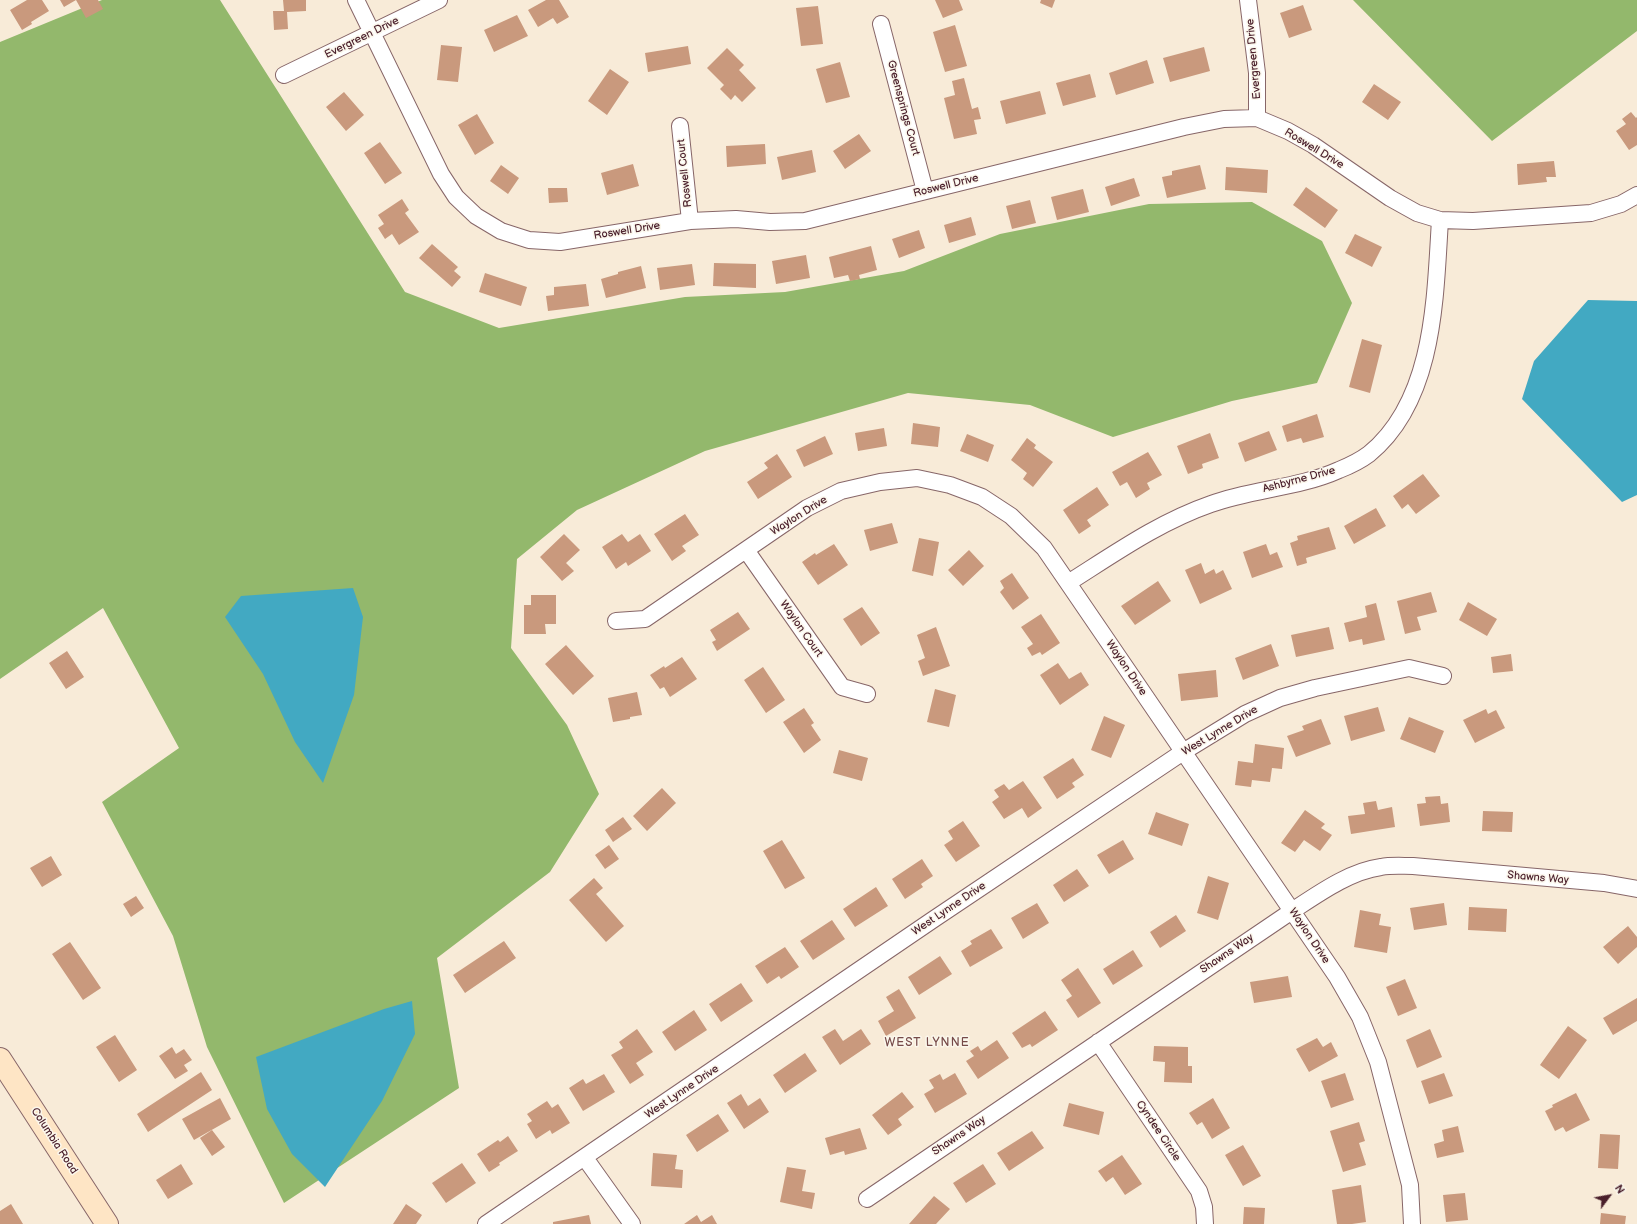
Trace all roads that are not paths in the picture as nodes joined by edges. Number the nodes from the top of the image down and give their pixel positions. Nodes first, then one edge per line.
1 (356, 0) edge
2 (439, 0) edge
3 (1248, 0) edge
4 (881, 24) dead end
5 (372, 33) junction
6 (284, 75) dead end
7 (1258, 118) junction
8 (680, 126) dead end
9 (925, 191) junction
10 (1637, 195) edge
11 (1440, 220) junction
12 (690, 221) junction
13 (746, 550) junction
14 (1068, 583) junction
15 (616, 621) dead end
16 (1443, 676) dead end
17 (867, 694) dead end
18 (1183, 752) junction
19 (1637, 889) edge
20 (1292, 910) junction
21 (1098, 1042) junction
22 (0, 1059) edge
23 (584, 1158) junction
24 (868, 1199) dead end
25 (107, 1224) edge
26 (486, 1224) edge
27 (632, 1224) edge
28 (1205, 1224) edge
29 (1412, 1224) edge

1 - 5 street, Roswell Drive
2 - 5 street, Evergreen Drive
3 - 7 street, Evergreen Drive
4 - 9 street, Greensprings Court
5 - 6 street, Evergreen Drive
5 - 12 street, Roswell Drive
7 - 9 street, Roswell Drive
7 - 11 street, Roswell Drive
8 - 12 street, Roswell Court
9 - 12 street, Roswell Drive
10 - 11 street, Roswell Drive
11 - 14 street, Ashbyrne Drive
13 - 14 street, Waylon Drive
13 - 15 street, Waylon Drive
13 - 17 street, Waylon Court
14 - 18 street, Waylon Drive
16 - 18 street, West Lynne Drive
18 - 20 street, Waylon Drive
18 - 23 street, West Lynne Drive
19 - 20 street, Shawns Way
20 - 21 street, Shawns Way
20 - 29 street, Waylon Drive
21 - 24 street, Shawns Way
21 - 28 street, Cyndee Circle
22 - 25 main road, Columbia Road
23 - 26 street, West Lynne Drive
23 - 27 street

